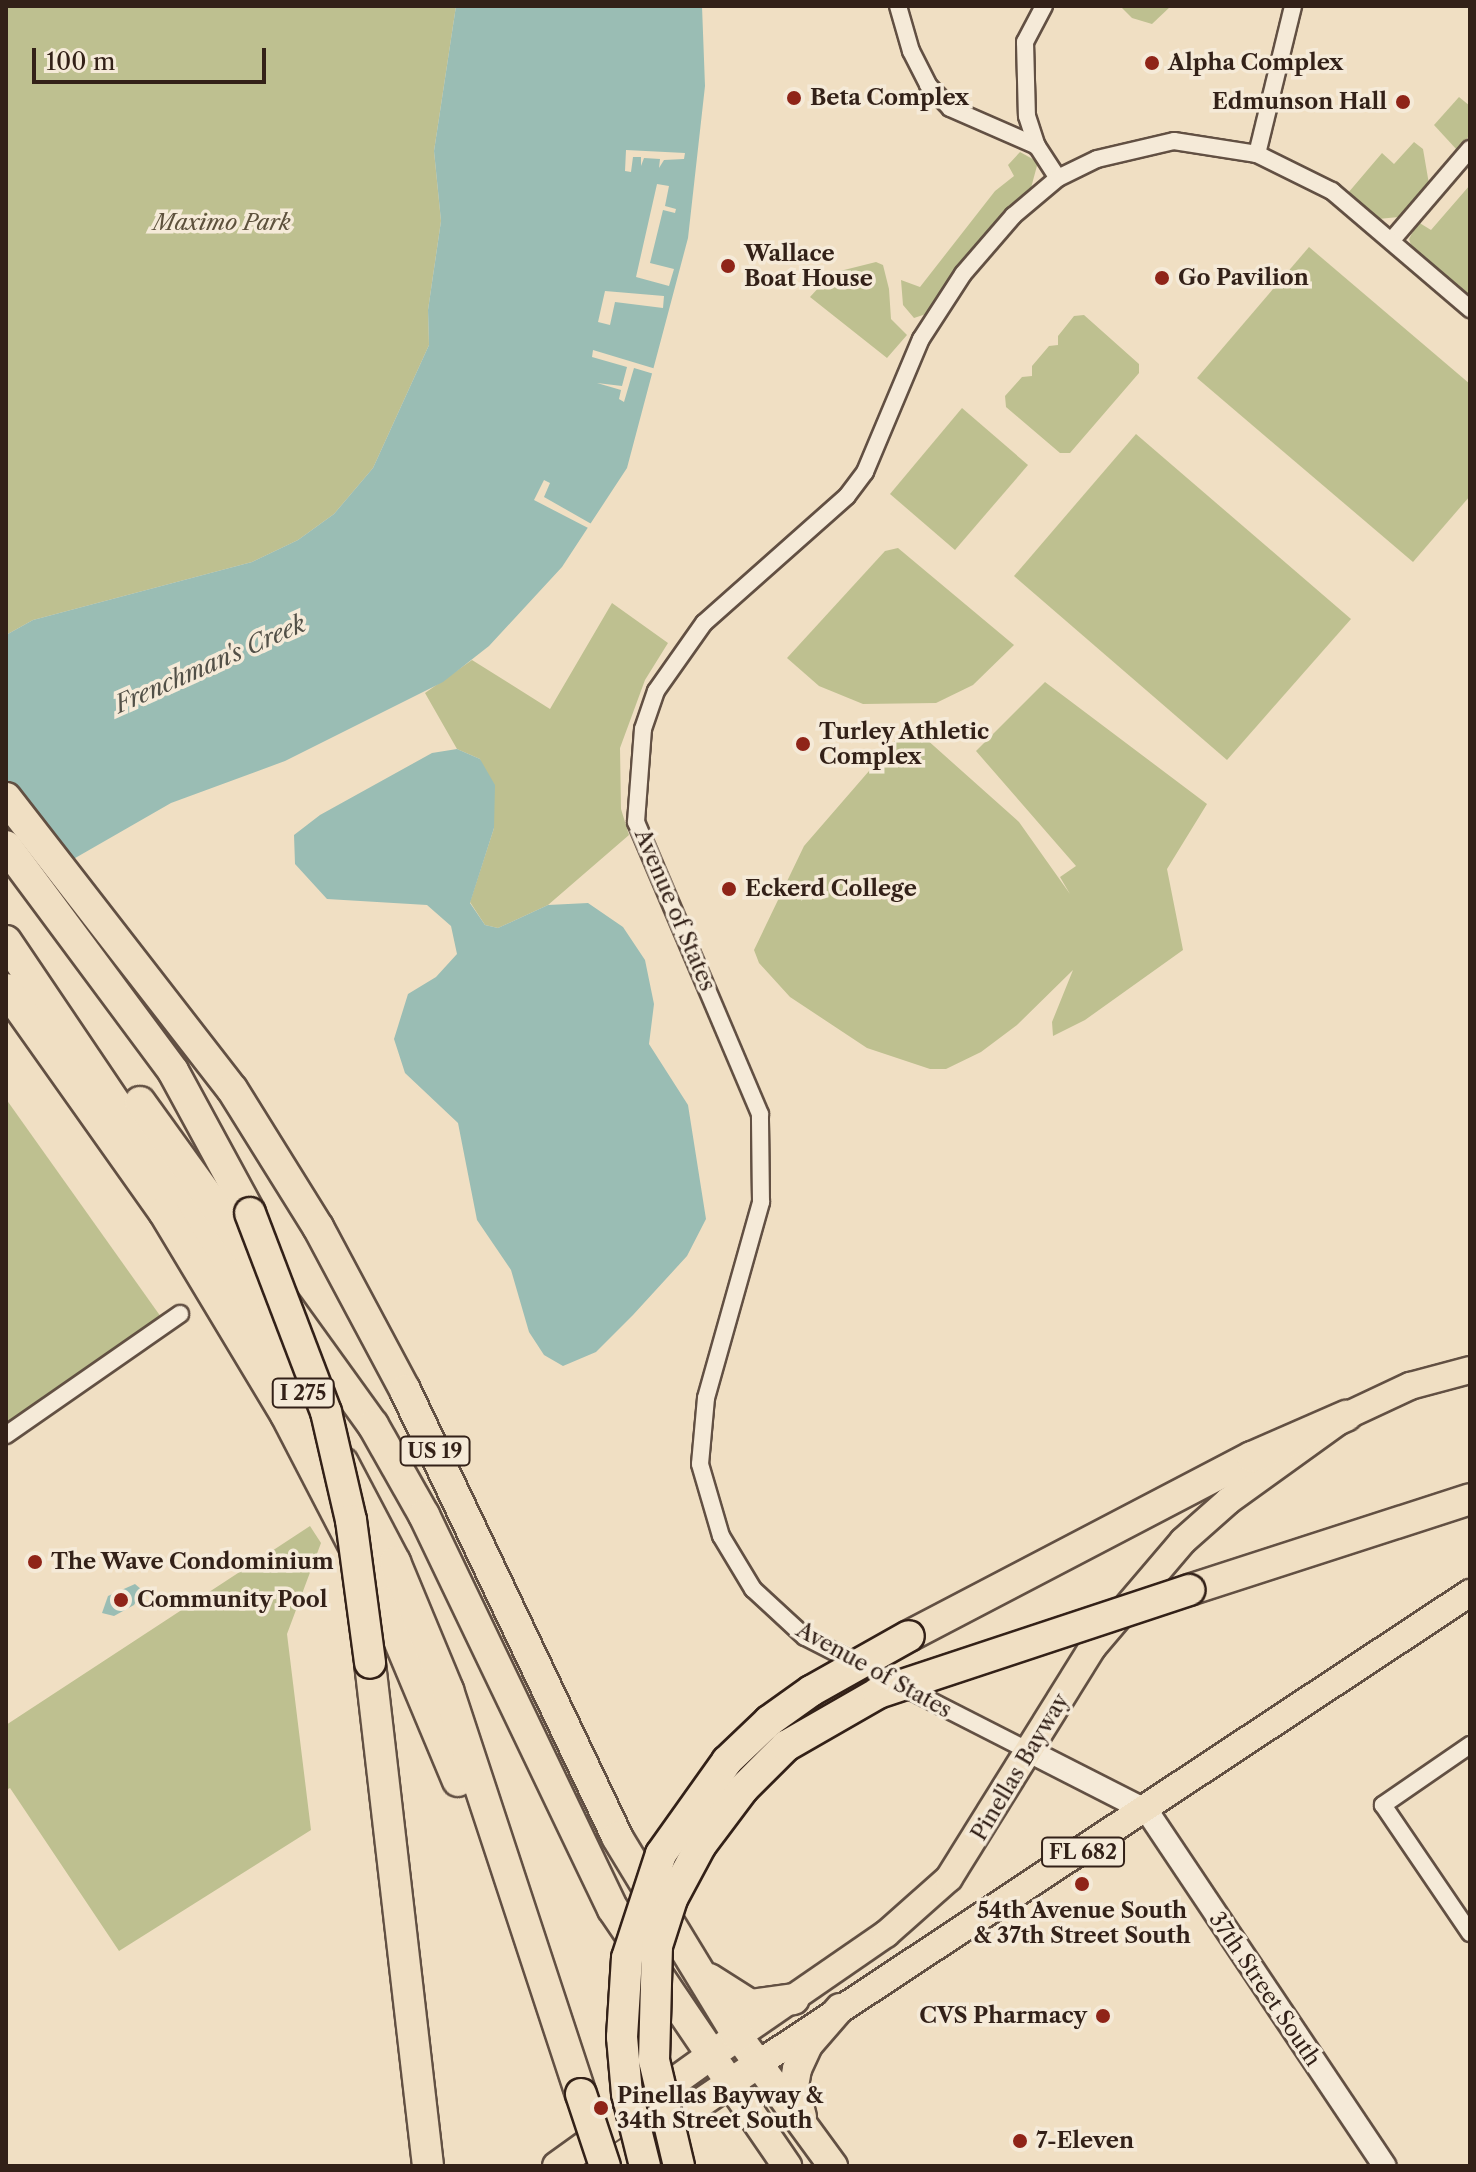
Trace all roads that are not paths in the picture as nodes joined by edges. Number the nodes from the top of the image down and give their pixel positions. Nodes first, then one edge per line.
1 (898, 6) edge
2 (1044, 6) edge
3 (1293, 6) edge
4 (1030, 142) junction
5 (1470, 149) edge
6 (1257, 154) junction
7 (1058, 178) junction
8 (1392, 240) junction
9 (1470, 309) edge
10 (6, 798) edge
11 (6, 846) edge
12 (70, 904) junction
13 (11, 965) edge
14 (180, 1314) dead end
15 (1470, 1370) edge
16 (1346, 1416) junction
17 (6, 1435) edge
18 (1470, 1499) edge
19 (1470, 1593) edge
20 (1470, 1745) edge
21 (1029, 1751) junction
22 (1147, 1811) junction
23 (1470, 1933) edge
24 (688, 1961) junction
25 (794, 1999) junction
26 (840, 2008) junction
27 (738, 2036) junction
28 (711, 2054) junction
29 (758, 2064) junction
30 (730, 2083) junction
31 (803, 2121) junction
32 (428, 2166) edge
33 (557, 2166) edge
34 (606, 2166) edge
35 (645, 2166) edge
36 (679, 2166) edge
37 (787, 2166) edge
38 (833, 2166) edge
39 (1385, 2166) edge

1 - 4 street
2 - 4 street
3 - 6 street
4 - 7 street
5 - 8 street
6 - 7 street, Avenue of States
6 - 8 street, Avenue of States
7 - 21 street, Avenue of States
8 - 9 street, Avenue of States
10 - 12 highway, US 19
11 - 12 highway, I 275
12 - 24 highway, US 19
12 - 32 highway, I 275, bridge
13 - 28 highway, US 19
13 - 34 highway, I 275, bridge
14 - 17 street
15 - 16 main road, Pinellas Bayway
16 - 21 main road, Pinellas Bayway
16 - 35 highway, bridge
18 - 36 highway, bridge
19 - 22 main road, FL 682
20 - 23 street
21 - 22 street, Avenue of States
21 - 25 main road, Pinellas Bayway
22 - 26 main road, FL 682
22 - 39 street, 37th Street South
24 - 25 highway
24 - 27 highway, US 19
25 - 27 main road, Pinellas Bayway
26 - 29 main road, FL 682
26 - 31 highway
27 - 28 highway, Pinellas Bayway
27 - 29 highway, US 19
28 - 30 highway, US 19
28 - 33 highway, Pinellas Bayway
29 - 30 highway, FL 682
29 - 31 highway, US 19
30 - 34 highway
30 - 37 highway, US 19
31 - 38 highway, US 19

